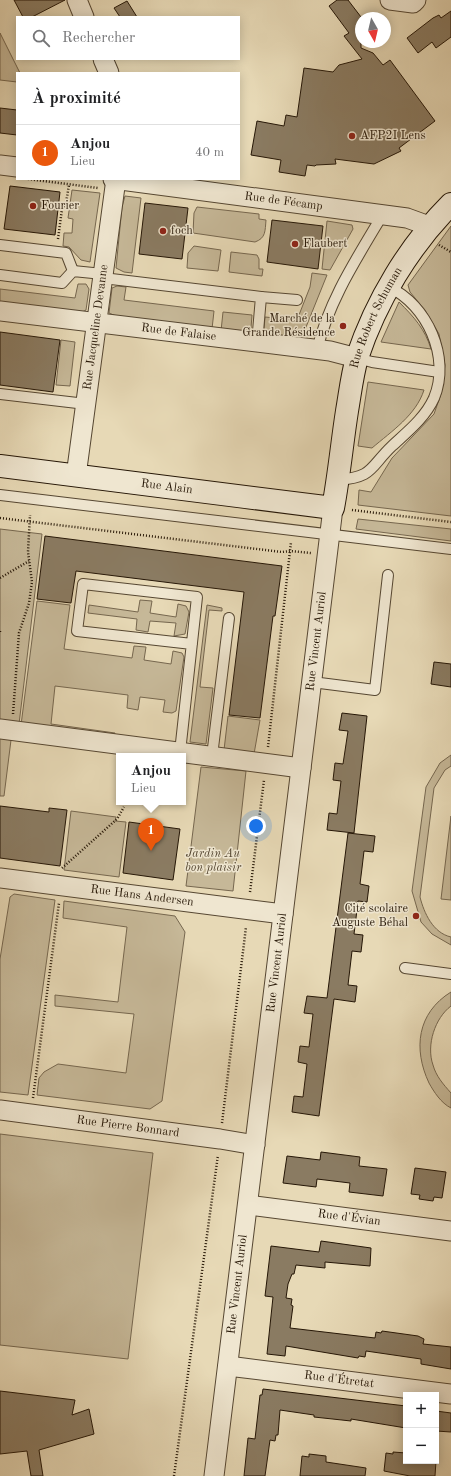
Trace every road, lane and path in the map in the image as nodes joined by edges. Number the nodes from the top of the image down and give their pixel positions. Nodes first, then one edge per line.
1 (77, 0) edge
2 (390, 0) edge
3 (416, 0) edge
4 (84, 16) edge
5 (103, 60) edge
6 (109, 72) edge
7 (0, 165) edge
8 (16, 167) edge
9 (32, 180) edge
10 (110, 182) edge
11 (156, 182) edge
12 (69, 185) junction
13 (451, 204) edge
14 (383, 214) junction
15 (429, 226) junction
16 (0, 245) edge
17 (57, 252) junction
18 (73, 271) junction
19 (0, 275) edge
20 (103, 276) junction
21 (389, 287) junction
22 (261, 297) junction
23 (297, 300) dead end
24 (0, 311) edge
25 (96, 324) junction
26 (257, 343) junction
27 (317, 350) junction
28 (357, 358) junction
29 (439, 372) junction
30 (0, 394) edge
31 (86, 404) junction
32 (341, 451) joint
33 (0, 466) edge
34 (76, 476) junction
35 (338, 480) junction
36 (0, 495) edge
37 (333, 508) junction
38 (30, 515) dead end
39 (0, 518) edge
40 (30, 521) junction
41 (451, 522) edge
42 (292, 529) junction
43 (330, 535) junction
44 (451, 549) edge
45 (290, 551) junction
46 (29, 561) junction
47 (388, 575) dead end
48 (0, 578) edge
49 (230, 618) dead end
50 (192, 644) junction
51 (312, 682) junction
52 (6, 729) edge
53 (180, 752) junction
54 (212, 756) junction
55 (266, 763) junction
56 (301, 768) junction
57 (124, 807) dead end
58 (0, 878) edge
59 (60, 886) junction
60 (248, 910) junction
61 (283, 914) junction
62 (405, 968) dead end
63 (451, 974) edge
64 (0, 1110) edge
65 (31, 1114) junction
66 (220, 1139) junction
67 (255, 1145) junction
68 (248, 1205) junction
69 (451, 1231) edge
70 (228, 1366) junction
71 (451, 1394) edge
72 (174, 1476) edge
73 (214, 1476) edge

1 - 4 street
2 - 3 street
5 - 6 street
7 - 8 street
9 - 12 path
10 - 11 street, Rue de Fécamp
10 - 12 path
10 - 20 street, Rue Jacqueline Devanne
11 - 14 street, Rue de Fécamp
12 - 17 path
13 - 15 street, Rue Robert Schuman
14 - 15 street, Rue de Fécamp
14 - 27 lane
15 - 21 street, Rue Robert Schuman
16 - 17 lane
17 - 18 lane
18 - 19 lane
18 - 20 lane
20 - 22 lane
20 - 25 street, Rue Jacqueline Devanne
21 - 28 street, Rue Robert Schuman
21 - 29 lane
22 - 23 lane
22 - 26 lane
24 - 25 street, Rue de Falaise
25 - 26 street, Rue de Falaise
25 - 31 street, Rue Jacqueline Devanne
26 - 27 street, Rue de Falaise
27 - 28 street, Rue de Falaise
28 - 29 lane
28 - 32 street, Rue Robert Schuman
29 - 35 lane
30 - 31 lane
31 - 34 street, Rue Jacqueline Devanne
32 - 35 street, Rue Vincent Auriol
33 - 34 street, Rue Alain
34 - 37 street, Rue Alain
35 - 37 street, Rue Vincent Auriol
36 - 42 lane
37 - 41 path
37 - 43 street, Rue Vincent Auriol
38 - 40 path
39 - 40 path
40 - 45 path
40 - 46 path
42 - 43 lane
42 - 45 path
43 - 44 lane
43 - 51 street, Rue Vincent Auriol
45 - 55 path
46 - 48 path
46 - 52 path
47 - 51 lane
49 - 54 lane
50 - 50 lane
50 - 53 lane
51 - 56 street, Rue Vincent Auriol
52 - 53 street
53 - 54 street
54 - 55 street
55 - 56 street
55 - 60 path
56 - 61 street, Rue Vincent Auriol
57 - 59 path
58 - 59 street, Rue Hans Andersen
59 - 60 street, Rue Hans Andersen
59 - 65 path
60 - 61 street, Rue Hans Andersen
60 - 66 path
61 - 67 street, Rue Vincent Auriol
62 - 63 lane
64 - 65 street, Rue Pierre Bonnard
65 - 66 street, Rue Pierre Bonnard
66 - 67 street, Rue Pierre Bonnard
66 - 72 path
67 - 68 street, Rue Vincent Auriol
68 - 69 street, Rue d'Évian
68 - 70 street, Rue Vincent Auriol
70 - 71 street, Rue d'Étretat
70 - 73 street, Rue Vincent Auriol

